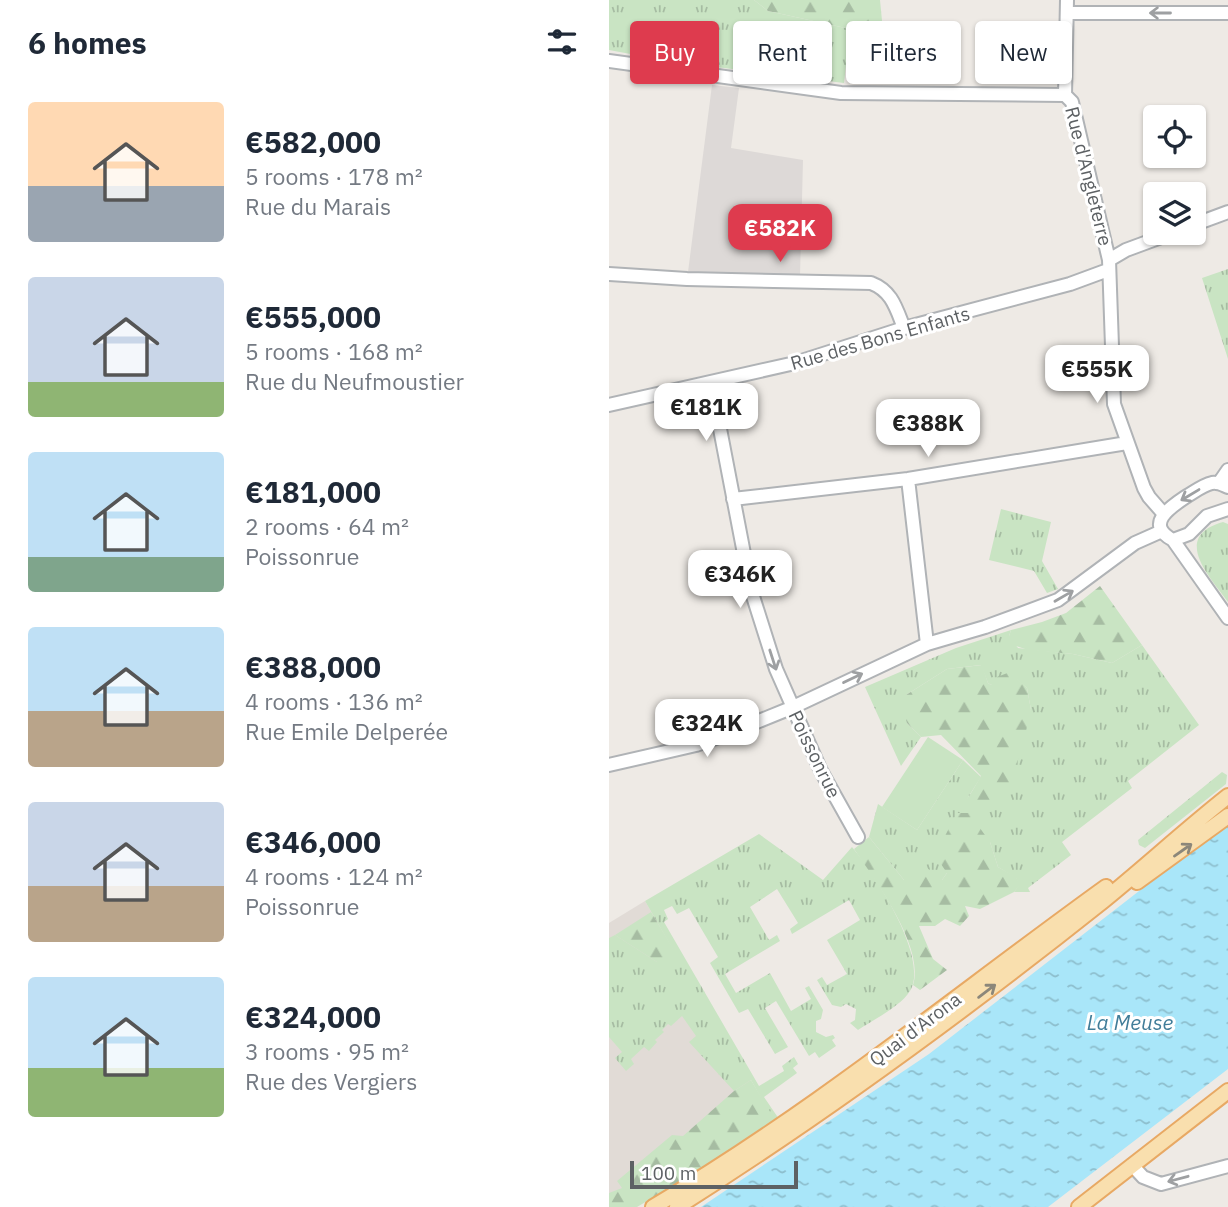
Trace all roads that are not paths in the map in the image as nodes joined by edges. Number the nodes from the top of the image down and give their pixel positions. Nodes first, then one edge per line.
1 (1067, 7) edge
2 (1228, 13) edge
3 (609, 61) edge
4 (1065, 95) junction
5 (1228, 212) edge
6 (1206, 220) edge
7 (1143, 244) edge
8 (1109, 265) junction
9 (609, 274) edge
10 (904, 328) junction
11 (711, 382) junction
12 (609, 405) edge
13 (1127, 443) junction
14 (1228, 470) edge
15 (908, 479) junction
16 (1223, 485) edge
17 (733, 499) junction
18 (1227, 512) edge
19 (1163, 513) junction
20 (1189, 534) junction
21 (1168, 535) junction
22 (1194, 570) junction
23 (1228, 618) edge
24 (927, 644) junction
25 (791, 708) junction
26 (609, 765) edge
27 (1228, 796) edge
28 (1228, 816) edge
29 (858, 837) dead end
30 (1170, 842) junction
31 (1105, 900) junction
32 (1228, 1091) edge
33 (1132, 1165) junction
34 (1228, 1166) edge
35 (653, 1207) edge
36 (677, 1207) edge
37 (1079, 1207) edge

2 -> 1 street
1 - 4 street, Rue d'Angleterre
3 - 4 street
4 - 8 street, Rue d'Angleterre
5 - 6 street
7 - 8 street, Rue des Bons Enfants
8 - 10 street, Rue des Bons Enfants
8 - 13 street, Rue d'Angleterre
9 - 10 street
10 - 11 street, Rue des Bons Enfants
11 - 12 street, Rue des Bons Enfants
11 - 17 street, Poissonrue
13 - 15 street
13 - 19 street, Rue d'Angleterre
14 - 16 street
15 - 17 street
15 - 24 street
16 -> 19 street
17 -> 25 street, Poissonrue
18 - 20 street
19 - 21 street
20 - 21 street
20 - 22 street
21 - 22 street
24 -> 21 street
22 - 23 street
25 -> 24 street
25 - 26 street
25 - 29 street, Poissonrue
27 - 30 main road, Quai d'Arona
31 -> 28 main road
30 - 31 main road, Quai d'Arona
30 - 35 main road, Quai d'Arona
36 -> 31 main road, Quai d'Arona
32 - 33 main road
34 -> 33 street
33 - 37 main road

